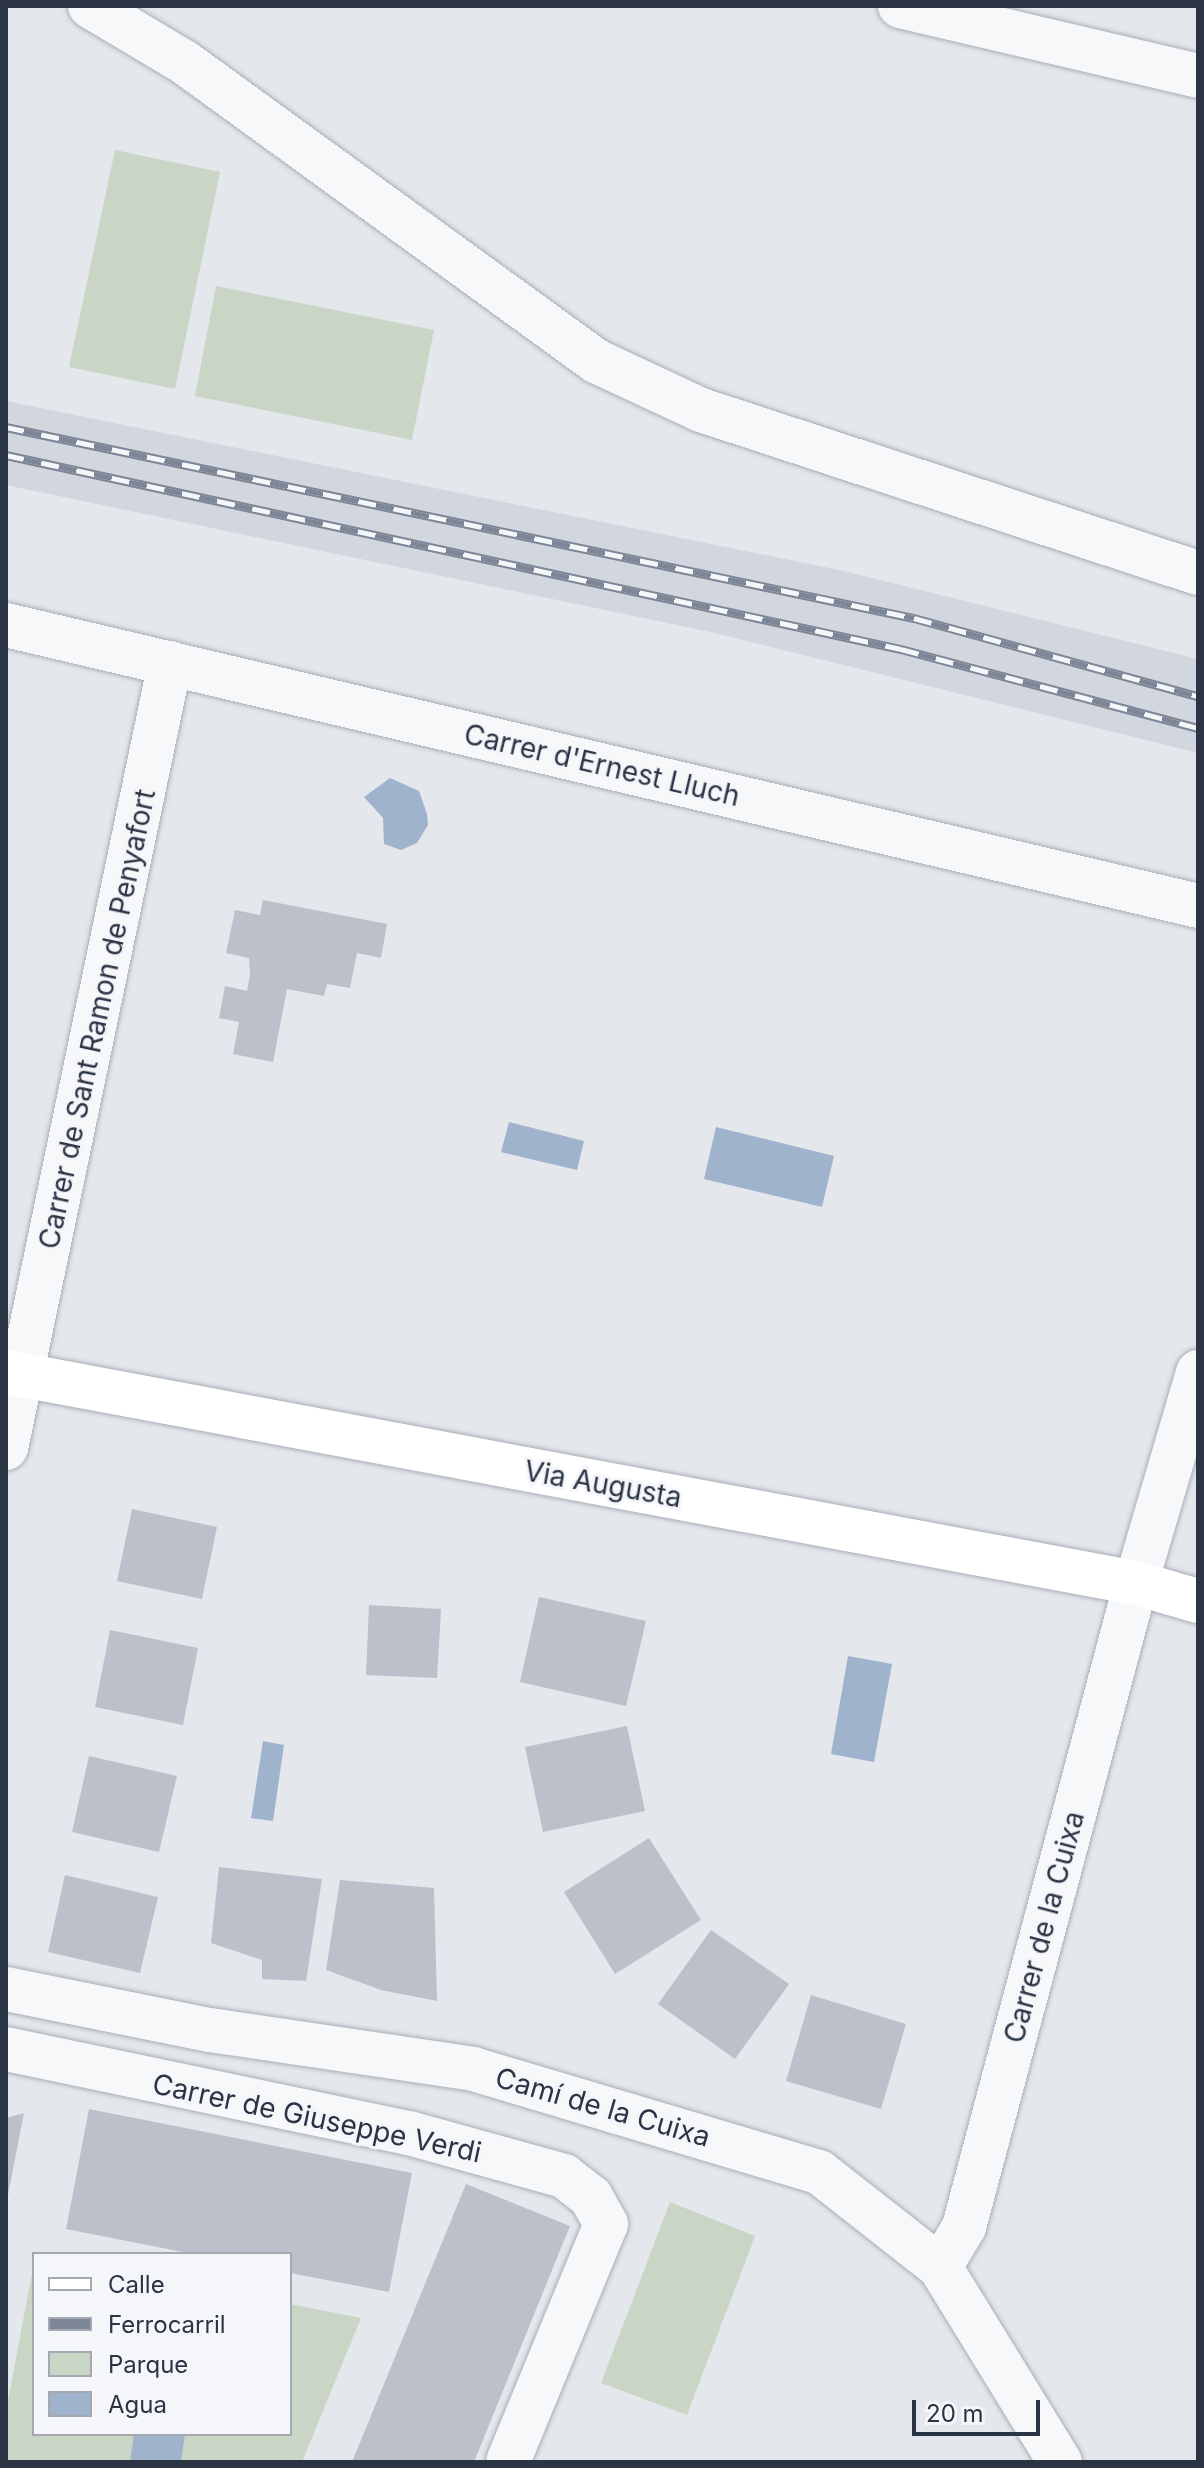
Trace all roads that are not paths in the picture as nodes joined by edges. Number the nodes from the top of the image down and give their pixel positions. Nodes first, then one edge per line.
1 (90, 6) edge
2 (900, 6) edge
3 (1198, 76) edge
4 (1198, 573) edge
5 (6, 625) edge
6 (170, 663) junction
7 (1198, 906) edge
8 (1198, 1372) edge
9 (14, 1373) edge
10 (6, 1448) edge
11 (1136, 1583) junction
12 (1198, 1601) edge
13 (6, 1989) edge
14 (6, 2049) edge
15 (940, 2267) junction
16 (508, 2462) edge
17 (1060, 2462) edge

1 - 4 street
2 - 3 street
5 - 6 street, Carrer d'Ernest Lluch
6 - 7 street, Carrer d'Ernest Lluch
6 - 9 street, Carrer de Sant Ramon de Penyafort
8 - 11 street, Carrer de la Cuixa
9 - 10 street, Carrer de Sant Ramon de Penyafort
9 - 11 main road, Via Augusta
11 - 12 main road, Via Augusta
11 - 15 street, Carrer de la Cuixa
13 - 15 street, Camí de la Cuixa
14 - 16 street, Carrer de Giuseppe Verdi
15 - 17 street, Camí de la Cuixa

